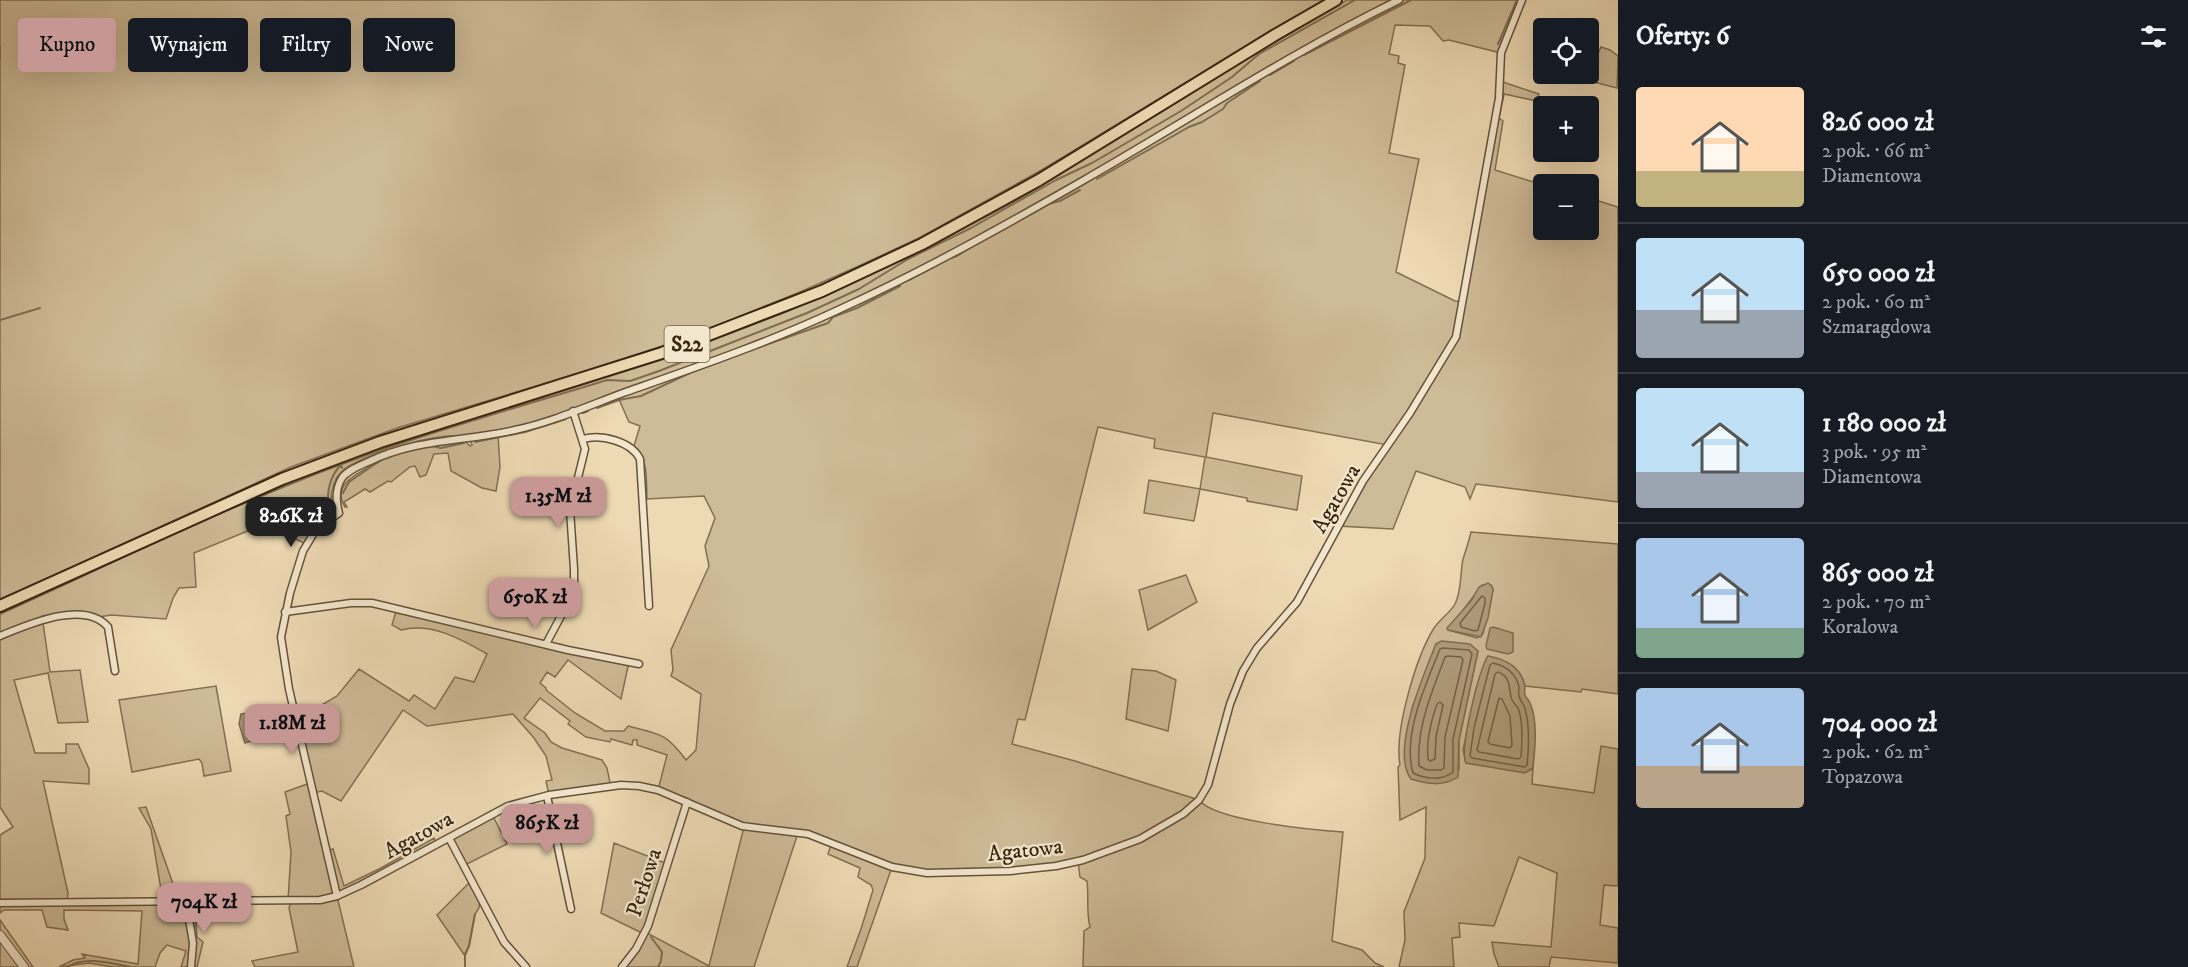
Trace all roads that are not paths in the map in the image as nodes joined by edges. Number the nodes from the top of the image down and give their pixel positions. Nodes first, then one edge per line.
1 (1336, 0) edge
2 (1400, 0) edge
3 (1522, 0) edge
4 (573, 411) junction
5 (583, 439) junction
6 (0, 606) edge
7 (649, 606) dead end
8 (285, 612) junction
9 (0, 636) edge
10 (546, 644) junction
11 (639, 664) dead end
12 (115, 671) dead end
13 (547, 796) junction
14 (687, 802) junction
15 (449, 838) junction
16 (337, 896) junction
17 (186, 901) junction
18 (0, 903) edge
19 (571, 909) dead end
20 (0, 935) edge
21 (24, 967) edge
22 (191, 967) edge
23 (526, 967) edge
24 (622, 967) edge

1 - 6 highway, S22
2 - 4 street
3 - 14 street, Agatowa
4 - 5 street
4 - 8 street
5 - 7 street
5 - 10 street
8 - 10 street
8 - 16 street
9 - 12 street
10 - 11 street
13 - 14 street, Agatowa
13 - 15 street, Agatowa
13 - 19 street
14 - 24 street, Perłowa
15 - 16 street, Agatowa
15 - 23 street
16 - 17 street, Agatowa
17 - 18 street, Agatowa
17 - 22 street
20 - 21 street

